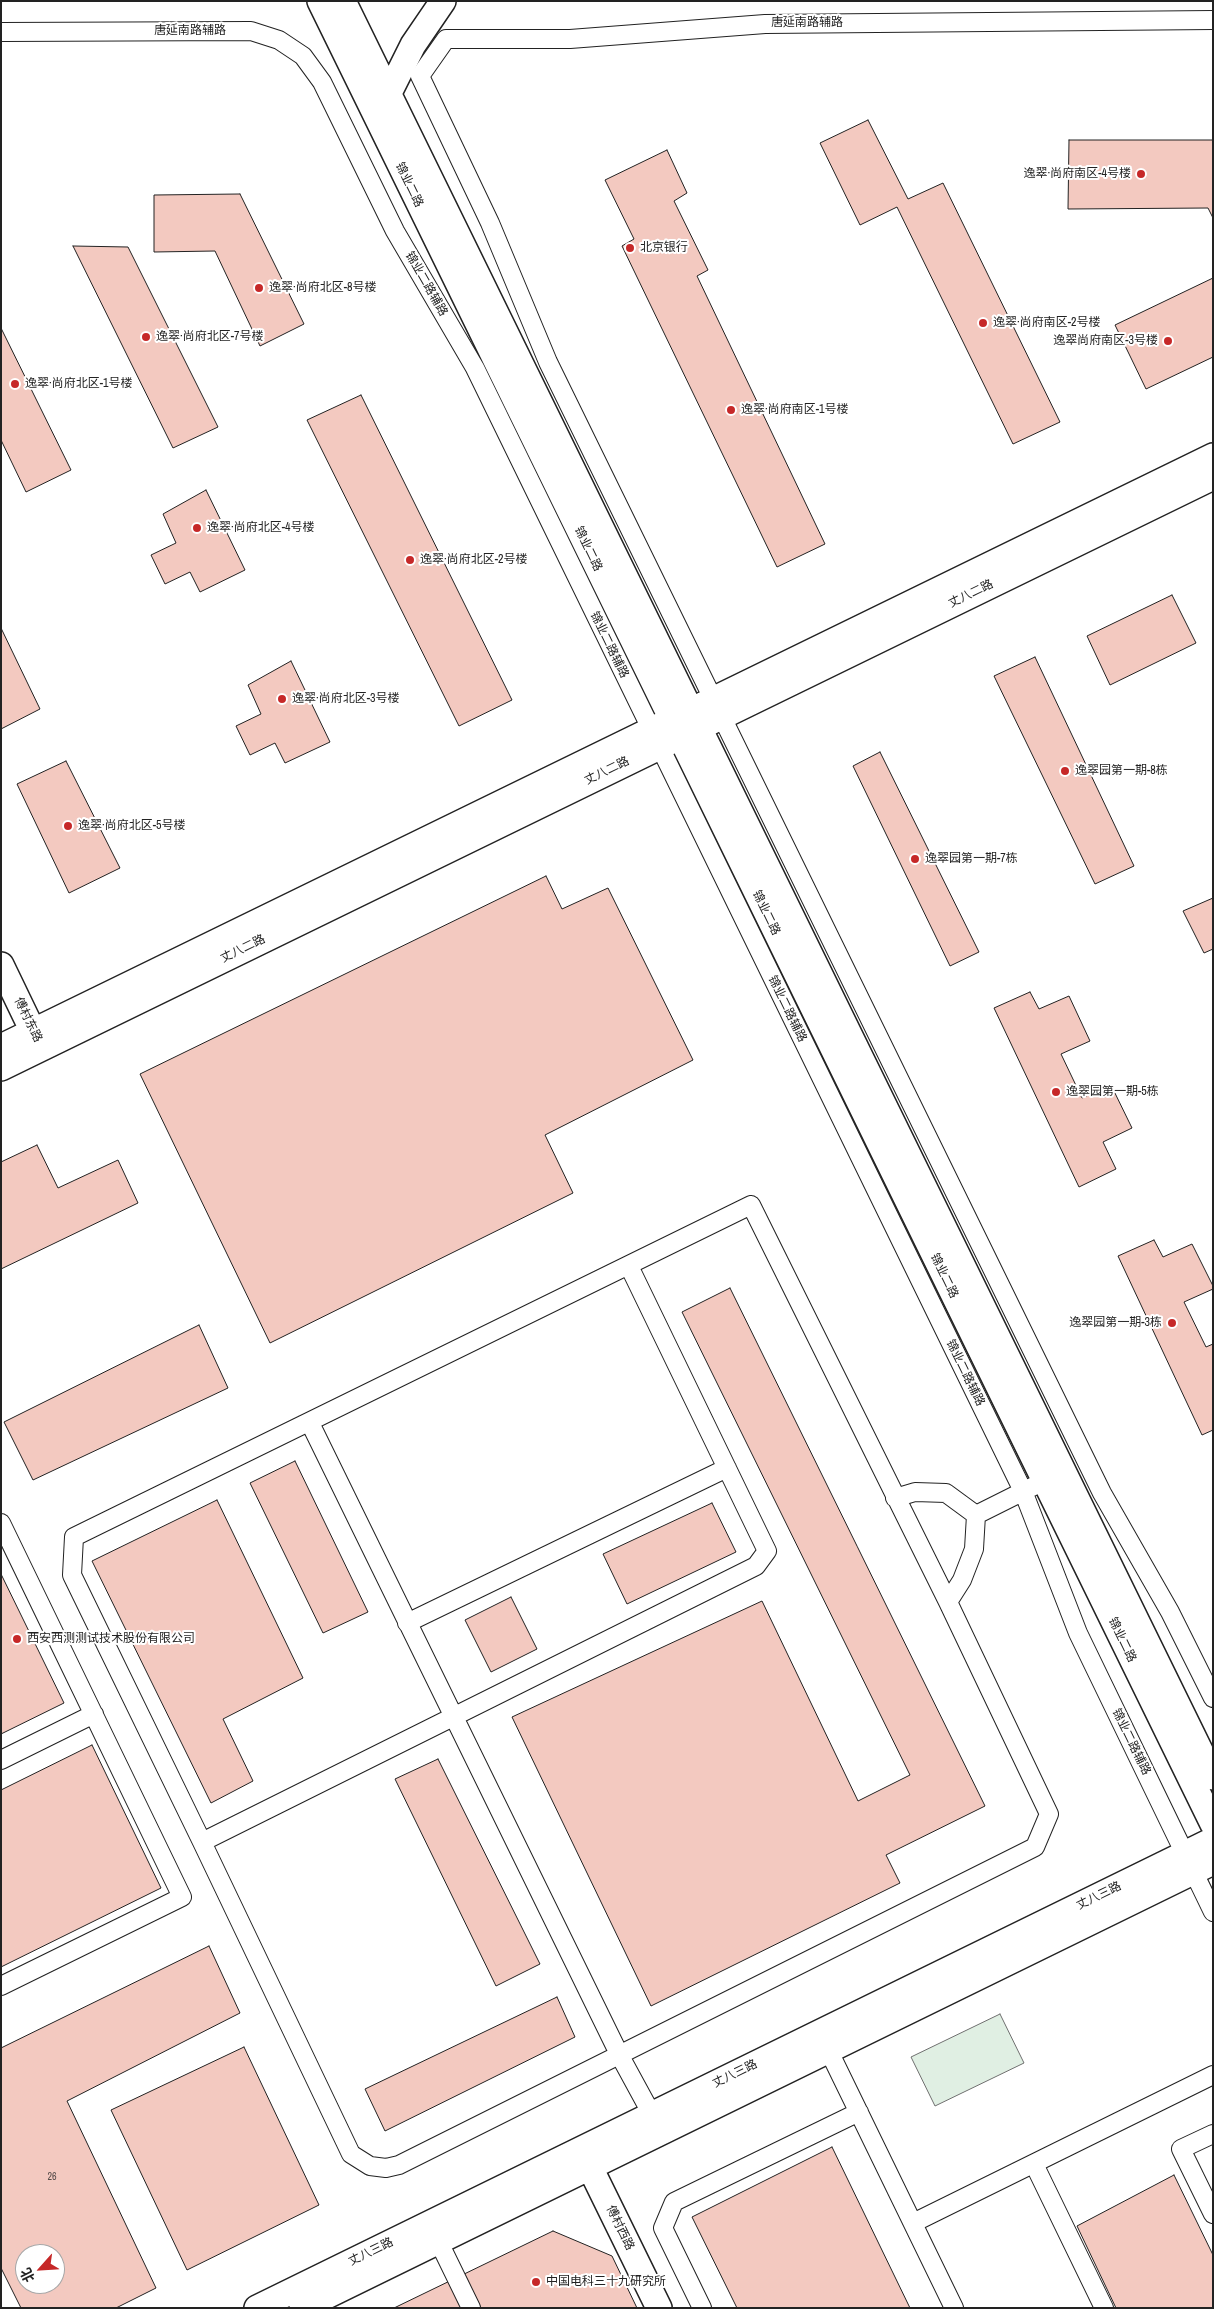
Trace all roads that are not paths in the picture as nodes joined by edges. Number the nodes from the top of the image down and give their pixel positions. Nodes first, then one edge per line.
1 (320, 1) edge
2 (343, 1) edge
3 (443, 1) edge
4 (1213, 20) edge
5 (1, 32) edge
6 (389, 93) junction
7 (339, 116) joint
8 (1213, 456) edge
9 (1213, 476) edge
10 (717, 707) junction
11 (674, 728) junction
12 (1, 965) edge
13 (37, 1040) junction
14 (1, 1047) edge
15 (1, 1068) edge
16 (629, 1266) junction
17 (310, 1423) junction
18 (728, 1468) junction
19 (1043, 1481) junction
20 (895, 1498) junction
21 (976, 1515) junction
22 (1, 1523) edge
23 (948, 1602) junction
24 (407, 1623) junction
25 (1213, 1698) edge
26 (94, 1714) junction
27 (453, 1716) junction
28 (1, 1760) edge
29 (1213, 1777) edge
30 (1213, 1824) edge
31 (1213, 1840) edge
32 (202, 1842) junction
33 (1197, 1862) edge
34 (1213, 1912) edge
35 (1, 1986) edge
36 (824, 2041) junction
37 (620, 2056) junction
38 (1213, 2075) edge
39 (859, 2112) junction
40 (656, 2123) junction
41 (1213, 2134) edge
42 (586, 2158) junction
43 (1034, 2164) junction
44 (1213, 2214) edge
45 (913, 2223) junction
46 (434, 2232) junction
47 (257, 2308) edge
48 (302, 2308) edge
49 (471, 2308) edge
50 (658, 2308) edge
51 (702, 2308) edge
52 (954, 2308) edge
53 (1104, 2308) edge

1 - 11 street, 锦业二路
2 - 6 street, 锦业二路
3 - 6 street
4 - 10 street, 唐延南路辅路
5 - 7 street, 唐延南路辅路
6 - 11 street, 锦业二路
7 - 11 street, 锦业二路辅路
8 - 10 street, 丈八二路
9 - 10 street, 丈八二路
10 - 11 street, 丈八二路
10 - 25 street
11 - 13 street, 丈八二路
11 - 19 street, 锦业二路
12 - 13 street, 傅村东路
13 - 14 street, 丈八二路
13 - 15 street, 丈八二路
16 - 17 street
16 - 18 street
16 - 20 street
17 - 24 street
17 - 32 street
18 - 24 street
18 - 27 street
19 - 21 street
19 - 29 street, 锦业二路
19 - 30 street, 锦业二路
19 - 33 street, 锦业二路辅路
20 - 21 street
20 - 23 street
21 - 23 street
22 - 26 street
23 - 37 street
24 - 27 street
26 - 28 street
26 - 35 street
27 - 32 street
27 - 37 street
31 - 33 street, 丈八三路
32 - 37 street
33 - 34 street, 锦业二路辅路
33 - 36 street, 丈八三路
36 - 39 street
36 - 40 street, 丈八三路
37 - 40 street
38 - 43 street
39 - 45 street
39 - 51 street
40 - 42 street, 丈八三路
41 - 44 street
42 - 46 street, 丈八三路
42 - 50 street, 傅村西路
43 - 45 street
43 - 53 street
45 - 52 street
46 - 47 street, 丈八三路
46 - 48 street, 丈八三路
46 - 49 street

